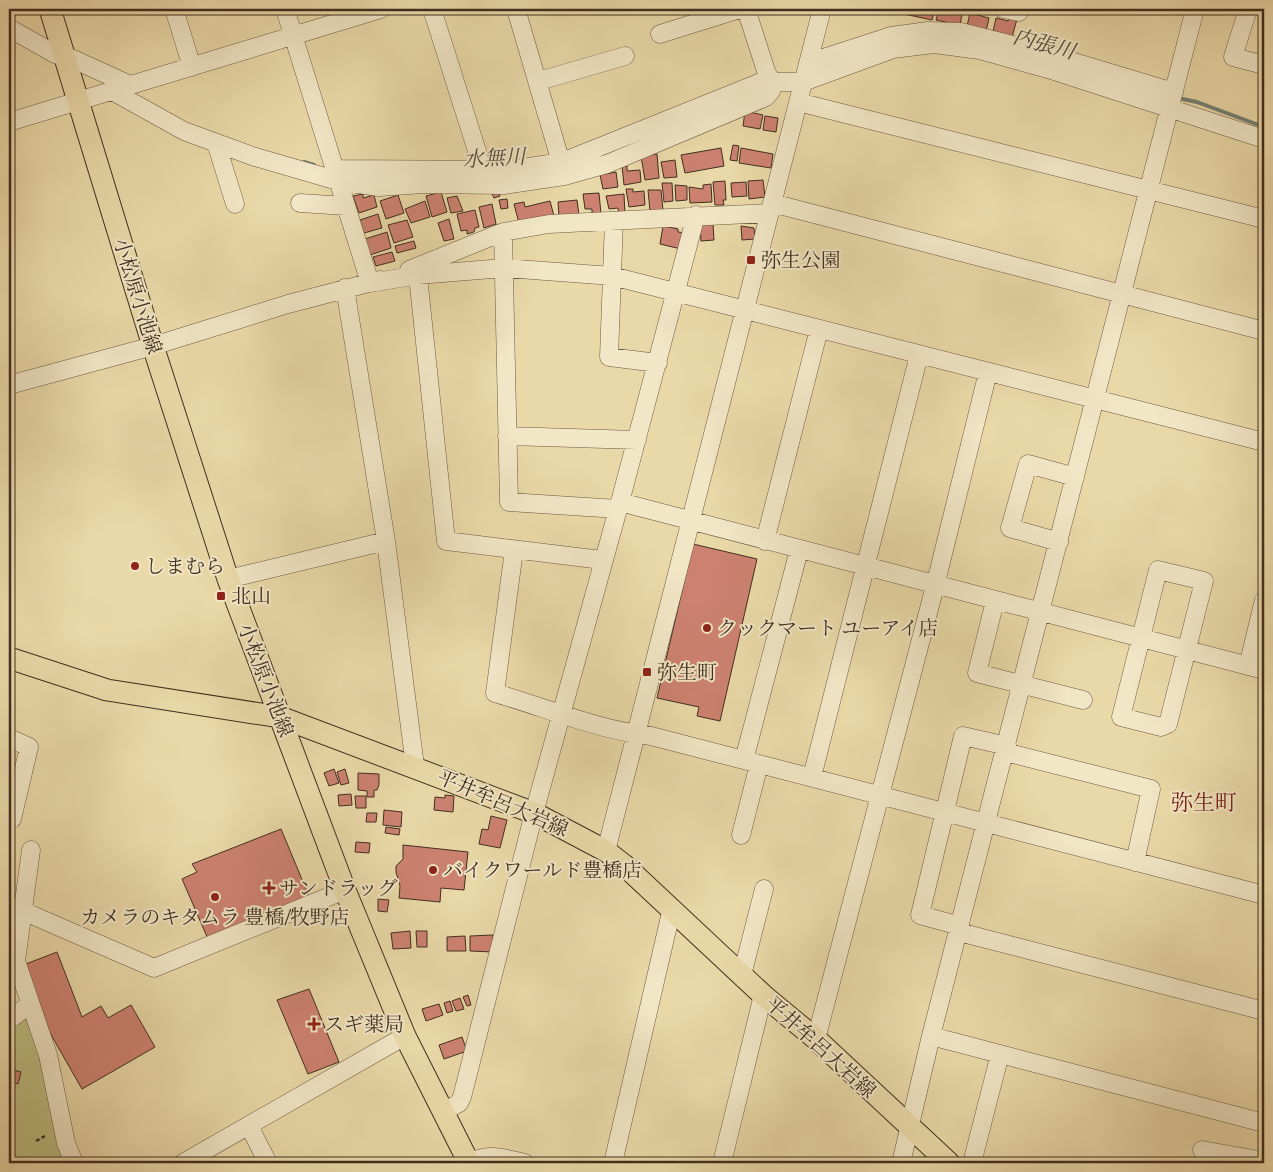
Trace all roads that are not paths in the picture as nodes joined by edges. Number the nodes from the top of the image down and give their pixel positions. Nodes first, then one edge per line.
1 (50, 9) edge
2 (174, 9) edge
3 (285, 9) edge
4 (380, 9) edge
5 (432, 9) edge
6 (516, 9) edge
7 (740, 9) edge
8 (746, 9) edge
9 (822, 9) edge
10 (1003, 9) edge
11 (1020, 9) edge
12 (1196, 9) edge
13 (1248, 9) edge
14 (361, 12) edge
15 (1264, 14) edge
16 (9, 28) edge
17 (660, 34) dead end
18 (293, 36) junction
19 (625, 56) dead end
20 (65, 57) junction
21 (808, 63) junction
22 (1264, 65) edge
23 (192, 66) junction
24 (539, 81) junction
25 (773, 82) junction
26 (803, 82) junction
27 (130, 85) junction
28 (112, 91) junction
29 (1172, 100) junction
30 (798, 102) junction
31 (77, 103) junction
32 (9, 122) edge
33 (1264, 140) edge
34 (216, 143) junction
35 (563, 169) junction
36 (336, 175) junction
37 (483, 177) junction
38 (1149, 190) junction
39 (300, 203) dead end
40 (235, 204) dead end
41 (346, 206) junction
42 (771, 208) junction
43 (696, 215) junction
44 (1264, 220) edge
45 (614, 221) junction
46 (503, 232) junction
47 (504, 268) junction
48 (418, 271) junction
49 (612, 276) junction
50 (370, 283) junction
51 (345, 288) junction
52 (676, 292) junction
53 (1123, 293) junction
54 (745, 310) junction
55 (819, 329) junction
56 (1264, 331) edge
57 (153, 346) junction
58 (919, 355) junction
59 (658, 363) junction
60 (988, 372) junction
61 (9, 385) edge
62 (1095, 399) junction
63 (507, 436) junction
64 (637, 440) junction
65 (1264, 442) edge
66 (1075, 477) junction
67 (619, 506) junction
68 (691, 522) junction
69 (386, 540) junction
70 (765, 541) junction
71 (1059, 542) junction
72 (514, 550) junction
73 (799, 550) junction
74 (602, 560) junction
75 (866, 567) junction
76 (228, 578) junction
77 (935, 586) junction
78 (1264, 600) edge
79 (995, 601) junction
80 (1041, 613) junction
81 (1139, 638) junction
82 (1187, 650) junction
83 (9, 658) edge
84 (1256, 668) edge
85 (1022, 685) junction
86 (1083, 700) dead end
87 (562, 714) junction
88 (280, 717) junction
89 (636, 734) junction
90 (9, 738) edge
91 (1006, 749) junction
92 (752, 762) junction
93 (415, 766) junction
94 (812, 777) junction
95 (880, 796) junction
96 (534, 813) junction
97 (946, 814) junction
98 (9, 817) edge
99 (987, 824) junction
100 (741, 835) dead end
101 (31, 850) dead end
102 (606, 851) junction
103 (1135, 862) junction
104 (764, 889) dead end
105 (344, 890) junction
106 (1264, 895) edge
107 (15, 908) edge
108 (672, 908) junction
109 (960, 929) junction
110 (742, 975) junction
111 (763, 995) junction
112 (30, 1004) junction
113 (1264, 1011) edge
114 (9, 1020) edge
115 (405, 1036) junction
116 (931, 1036) junction
117 (816, 1039) junction
118 (1000, 1054) junction
119 (442, 1112) junction
120 (1264, 1123) edge
121 (249, 1126) junction
122 (909, 1127) junction
123 (1202, 1150) dead end
124 (1264, 1161) edge
125 (74, 1163) edge
126 (183, 1163) edge
127 (268, 1163) edge
128 (469, 1163) edge
129 (525, 1163) edge
130 (613, 1163) edge
131 (722, 1163) edge
132 (901, 1163) edge
133 (949, 1163) edge
134 (972, 1163) edge

1 - 20 main road, 小松原小池線
2 - 23 street
3 - 18 street
4 - 14 street
5 - 37 street
6 - 24 street
7 - 17 street
8 - 25 street
9 - 21 street
10 - 11 street
12 - 29 street
13 - 15 street
13 - 22 street
14 - 18 street
16 - 20 street
18 - 23 street
18 - 36 street
19 - 24 street
20 - 27 street
20 - 31 main road, 小松原小池線
21 - 26 street
21 - 29 street
23 - 27 street
24 - 35 street
25 - 26 street
25 - 35 street
26 - 29 street
26 - 30 street
27 - 28 street
28 - 31 street
28 - 34 street
29 - 33 street
29 - 38 street
30 - 38 street
30 - 42 street
31 - 32 street
31 - 57 main road, 小松原小池線
34 - 36 street
34 - 40 street
35 - 37 street
36 - 37 street
36 - 41 street
38 - 44 street
38 - 53 street
39 - 41 street
41 - 50 street
42 - 43 street
42 - 53 street
42 - 54 street
43 - 45 street
43 - 52 street
45 - 46 street
45 - 49 street
46 - 47 street
46 - 48 street
47 - 48 street
47 - 49 street
47 - 63 street
48 - 50 street
48 - 72 street
49 - 52 street
49 - 59 street
50 - 51 street
51 - 57 street
51 - 69 street
52 - 54 street
52 - 59 street
53 - 56 street
53 - 62 street
54 - 55 street
54 - 68 street
55 - 58 street
55 - 70 street
57 - 61 street
57 - 76 main road, 小松原小池線
58 - 60 street
58 - 75 street
59 - 64 street
60 - 62 street
60 - 77 street
62 - 65 street
62 - 66 street
63 - 64 street
63 - 67 street
64 - 67 street
66 - 71 street
66 - 71 street
67 - 68 street
67 - 74 street
68 - 70 street
68 - 89 street
69 - 76 street
69 - 93 street
70 - 73 street
71 - 80 street
72 - 74 street
72 - 87 street
73 - 75 street
73 - 92 street
74 - 87 street
75 - 77 street
75 - 94 street
76 - 88 main road, 小松原小池線
77 - 79 street
77 - 95 street
78 - 84 street
79 - 80 street
79 - 85 street
80 - 81 street
80 - 85 street
81 - 82 street
81 - 82 street
81 - 82 street
82 - 84 street
83 - 88 main road, 平井牟呂大岩線
85 - 86 street
85 - 91 street
87 - 89 street
87 - 96 street
88 - 93 main road, 平井牟呂大岩線
88 - 105 main road, 小松原小池線
89 - 92 street
89 - 102 street
90 - 98 street
91 - 97 street
91 - 99 street
91 - 103 street
92 - 94 street
92 - 100 street
93 - 96 main road, 平井牟呂大岩線
94 - 95 street
95 - 97 street
95 - 117 street
96 - 102 main road, 平井牟呂大岩線
96 - 119 street
97 - 99 street
97 - 109 street
99 - 103 street
99 - 109 street
101 - 107 street
102 - 108 main road, 平井牟呂大岩線
103 - 106 street
104 - 110 street
105 - 107 street
105 - 115 main road, 小松原小池線
107 - 112 street
108 - 110 main road, 平井牟呂大岩線
108 - 130 street
109 - 113 street
109 - 116 street
110 - 111 main road, 平井牟呂大岩線
111 - 117 main road, 平井牟呂大岩線
111 - 131 street
112 - 114 street
112 - 125 street
115 - 119 main road, 小松原小池線
115 - 121 street
116 - 118 street
116 - 122 street
117 - 122 main road, 平井牟呂大岩線
118 - 120 street
118 - 134 street
119 - 128 main road, 小松原小池線
121 - 126 street
121 - 127 street
122 - 132 street
122 - 133 main road, 平井牟呂大岩線
123 - 124 street
128 - 129 street

